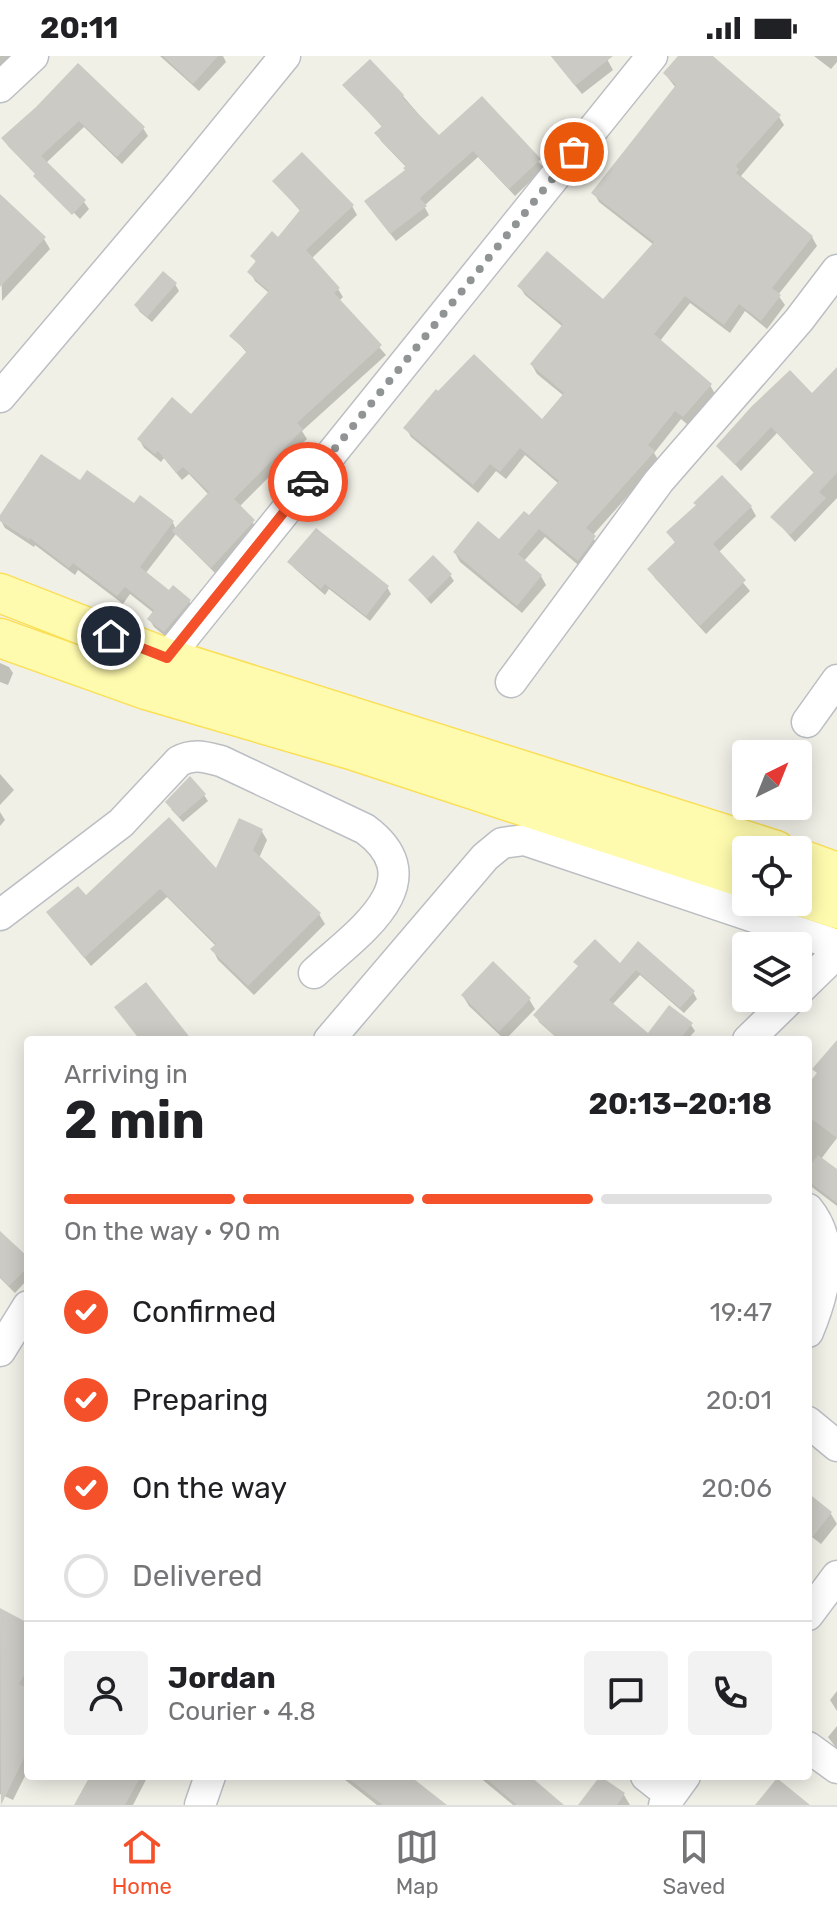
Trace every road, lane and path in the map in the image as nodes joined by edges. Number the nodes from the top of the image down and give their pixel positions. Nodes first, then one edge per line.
1 (33, 56) edge
2 (263, 56) edge
3 (285, 56) edge
4 (652, 56) edge
5 (0, 87) edge
6 (837, 270) edge
7 (43, 331) junction
8 (0, 364) edge
9 (0, 397) edge
10 (0, 593) edge
11 (0, 638) edge
12 (167, 658) junction
13 (837, 680) edge
14 (511, 682) dead end
15 (807, 722) dead end
16 (732, 836) edge
17 (812, 863) edge
18 (837, 872) edge
19 (732, 874) edge
20 (812, 901) edge
21 (837, 909) edge
22 (0, 915) edge
23 (837, 945) edge
24 (837, 953) edge
25 (314, 973) dead end
26 (812, 977) edge
27 (777, 1012) edge
28 (332, 1036) edge
29 (752, 1036) edge
30 (812, 1214) edge
31 (24, 1312) edge
32 (812, 1322) edge
33 (0, 1351) edge
34 (812, 1425) edge
35 (837, 1446) edge
36 (837, 1576) edge
37 (812, 1610) edge
38 (812, 1750) edge
39 (837, 1768) edge
40 (209, 1780) edge
41 (653, 1780) edge
42 (673, 1792) edge
43 (200, 1805) edge

1 - 5 street
2 - 7 street
3 - 7 street
4 - 12 street
6 - 14 street
7 - 8 street
7 - 9 street
10 - 12 main road
11 - 19 main road
12 - 16 main road
13 - 15 street
17 - 18 main road
20 - 21 main road
22 - 25 street
23 - 28 street
24 - 26 street
27 - 29 street
30 - 32 street
31 - 33 street
34 - 35 street
36 - 37 street
38 - 39 street
40 - 43 street
41 - 42 street

